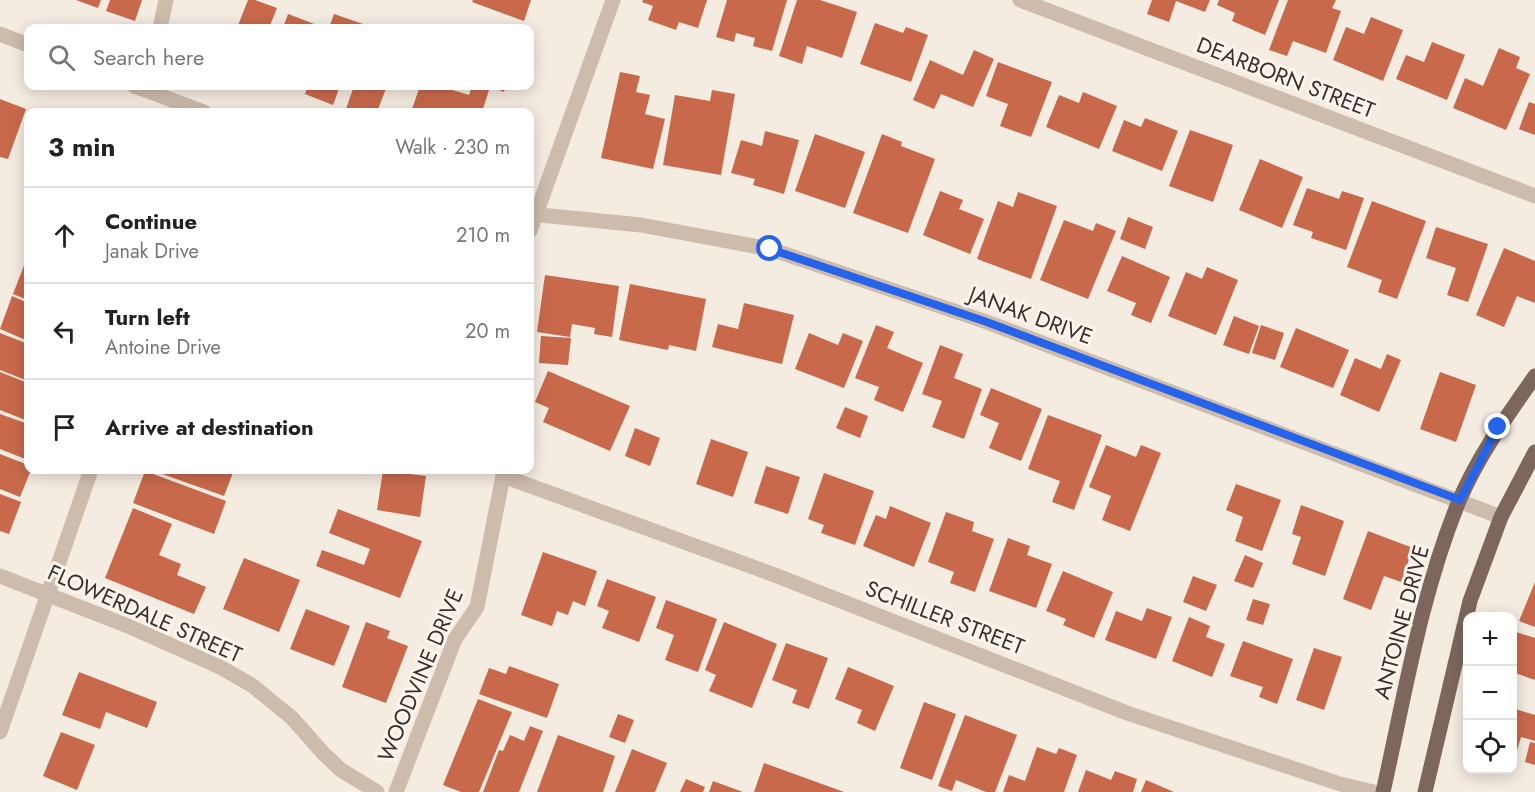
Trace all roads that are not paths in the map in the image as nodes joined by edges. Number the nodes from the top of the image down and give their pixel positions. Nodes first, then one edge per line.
1 (166, 0) edge
2 (613, 0) edge
3 (1020, 0) edge
4 (161, 24) edge
5 (0, 34) edge
6 (24, 43) edge
7 (150, 90) edge
8 (194, 108) edge
9 (1535, 196) edge
10 (534, 212) edge
11 (534, 215) edge
12 (1535, 376) edge
13 (1535, 452) edge
14 (90, 474) edge
15 (502, 474) edge
16 (505, 474) edge
17 (1460, 500) junction
18 (1501, 517) junction
19 (0, 576) edge
20 (47, 594) junction
21 (0, 732) edge
22 (377, 792) edge
23 (396, 792) edge
24 (1373, 792) edge
25 (1383, 792) edge
26 (1425, 792) edge

1 - 4 street
2 - 10 street
3 - 9 street, DEARBORN STREET
5 - 6 street
7 - 8 street
11 - 17 street, JANAK DRIVE
12 - 17 main road, ANTOINE DRIVE
13 - 18 main road
14 - 20 street
15 - 23 street, WOODVINE DRIVE
16 - 24 street, SCHILLER STREET
17 - 18 street, JANAK DRIVE
17 - 25 main road, ANTOINE DRIVE
18 - 26 main road
19 - 20 street, FLOWERDALE STREET
20 - 21 street
20 - 22 street, FLOWERDALE STREET

